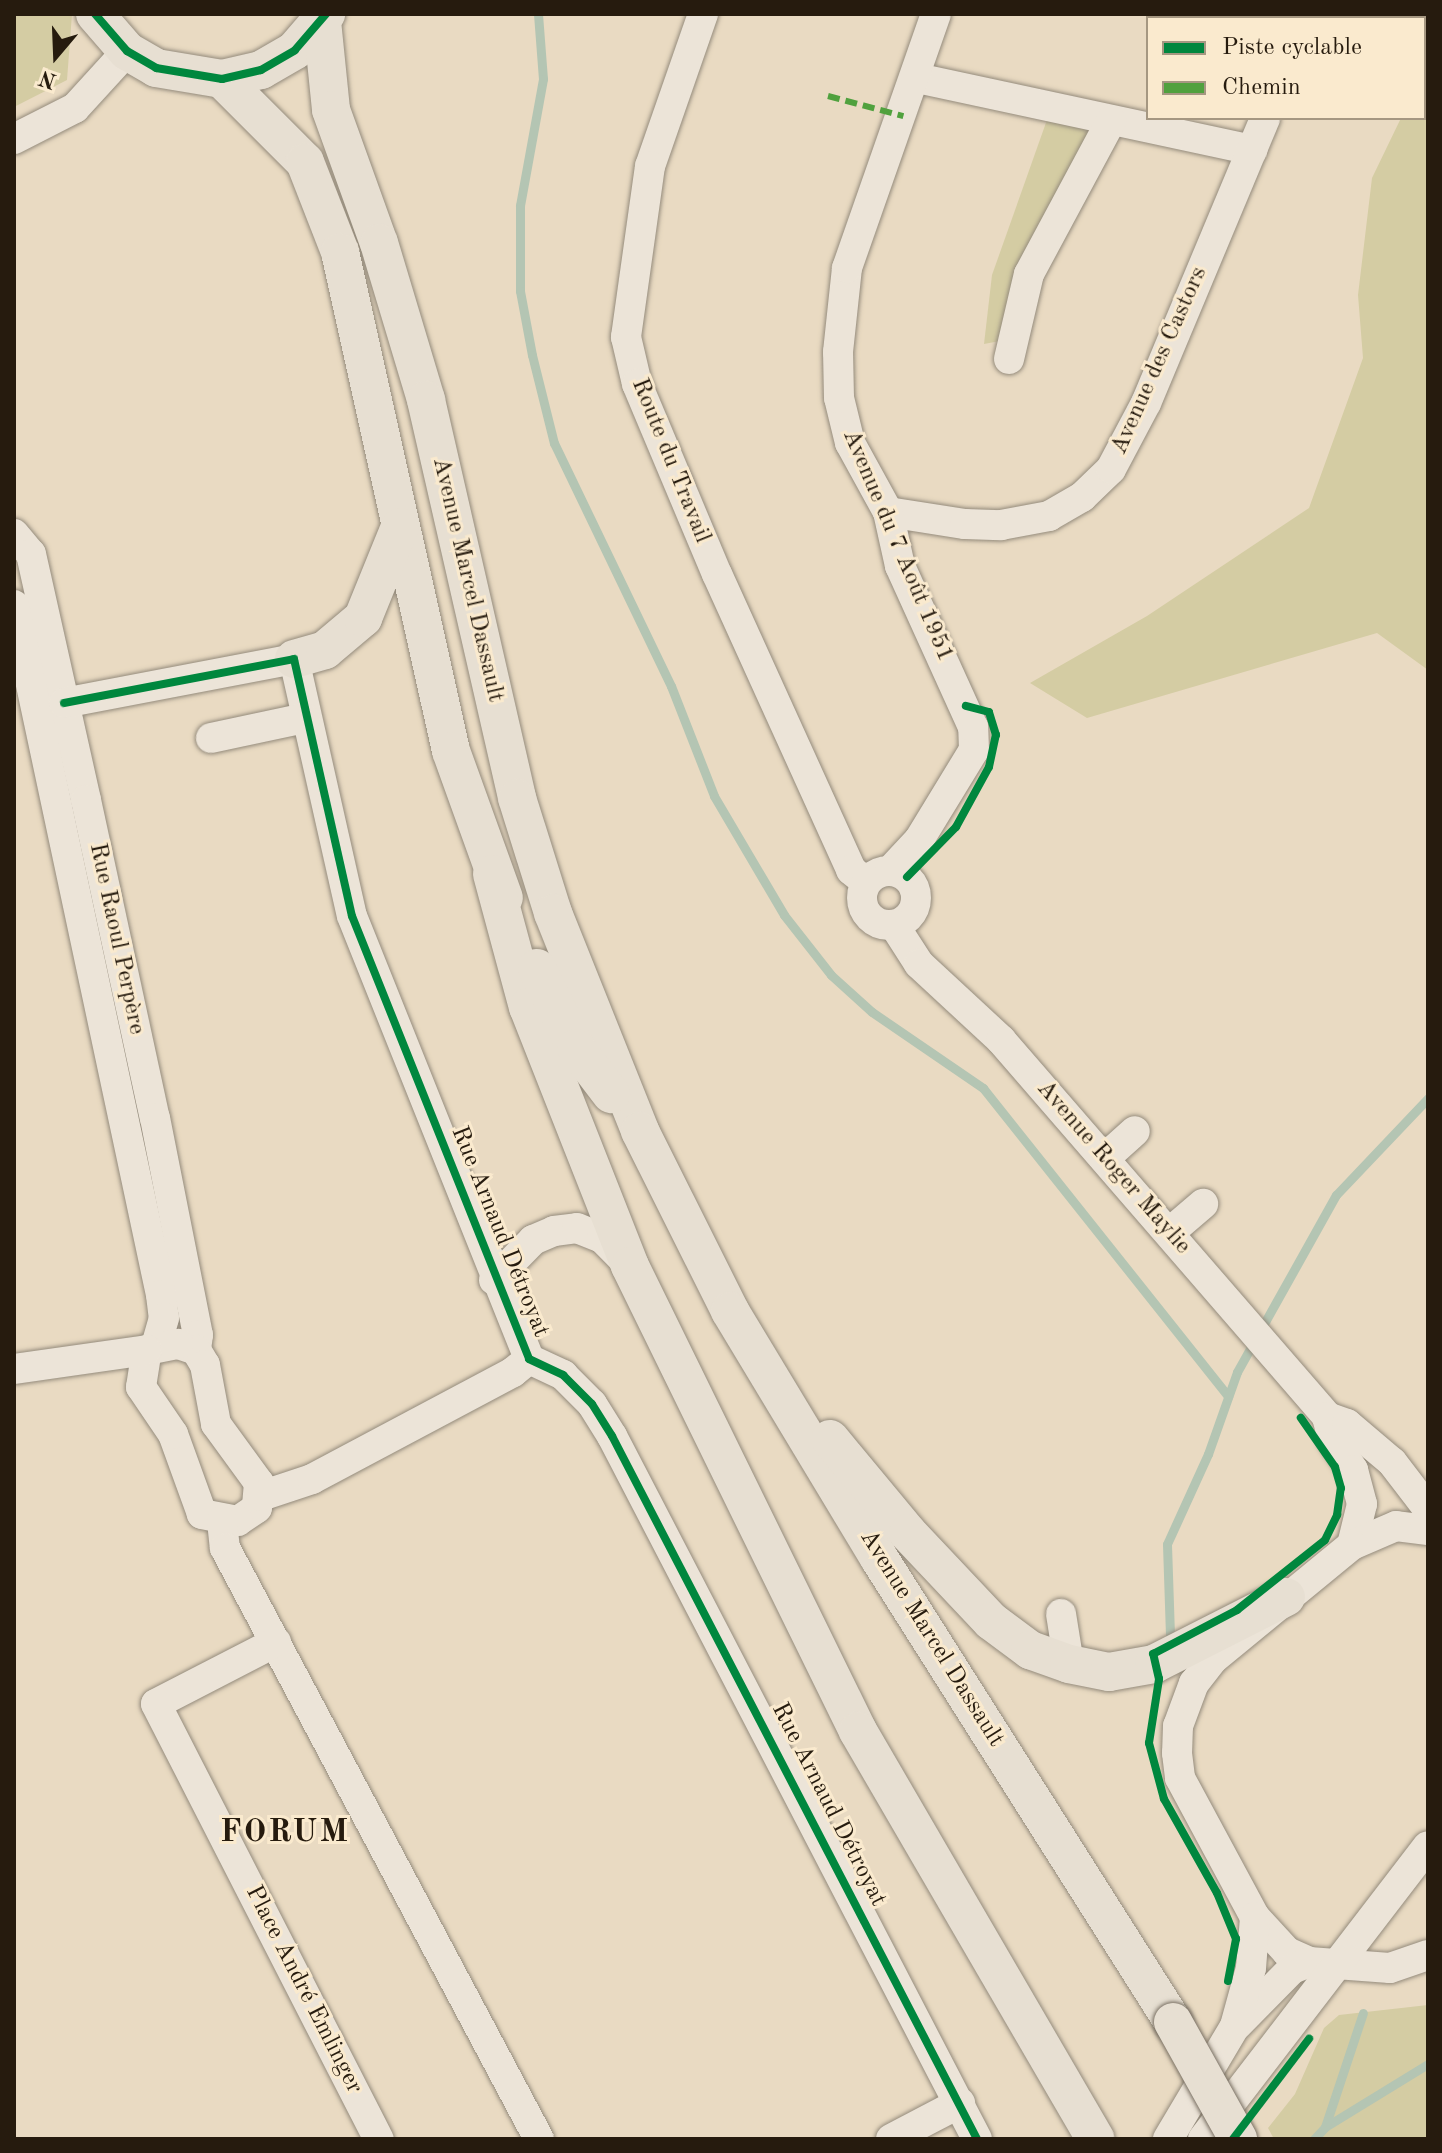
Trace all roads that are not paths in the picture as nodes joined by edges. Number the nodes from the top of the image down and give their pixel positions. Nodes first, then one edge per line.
1 (95, 14) edge
2 (703, 14) edge
3 (936, 14) edge
4 (324, 18) edge
5 (127, 51) junction
6 (917, 78) junction
7 (222, 79) junction
8 (1264, 120) edge
9 (1111, 121) junction
10 (14, 139) edge
11 (1252, 150) junction
12 (1009, 359) dead end
13 (888, 512) junction
14 (400, 527) junction
15 (14, 536) edge
16 (14, 605) edge
17 (294, 659) junction
18 (64, 703) junction
19 (305, 718) junction
20 (211, 738) dead end
21 (492, 874) junction
22 (878, 876) junction
23 (894, 925) junction
24 (640, 1131) junction
25 (1135, 1131) dead end
26 (1105, 1158) junction
27 (1203, 1204) dead end
28 (1169, 1233) junction
29 (630, 1266) junction
30 (494, 1280) junction
31 (730, 1311) junction
32 (152, 1348) junction
33 (196, 1350) junction
34 (529, 1359) junction
35 (14, 1369) edge
36 (1327, 1417) junction
37 (261, 1496) junction
38 (1428, 1509) edge
39 (222, 1521) junction
40 (1428, 1530) edge
41 (1352, 1545) junction
42 (1286, 1597) junction
43 (1061, 1614) dead end
44 (276, 1642) junction
45 (1069, 1664) junction
46 (1428, 1846) edge
47 (1255, 1917) junction
48 (1428, 1955) edge
49 (1309, 1962) junction
50 (1361, 1966) junction
51 (1428, 1978) edge
52 (1235, 2026) junction
53 (960, 2103) junction
54 (379, 2139) edge
55 (539, 2139) edge
56 (891, 2139) edge
57 (977, 2139) edge
58 (1095, 2139) edge
59 (1168, 2139) edge
60 (1203, 2139) edge
61 (1238, 2139) edge

1 - 5 main road
2 - 22 street, Route du Travail
3 - 6 street, Avenue du 7 Août 1951
4 - 7 main road
4 - 24 main road, Avenue Marcel Dassault
5 - 7 main road
5 - 10 street
6 - 9 street
6 - 13 street, Avenue du 7 Août 1951
7 - 14 main road, Avenue Marcel Dassault
8 - 11 street, Avenue des Castors
9 - 11 street
9 - 12 street
11 - 13 street, Avenue des Castors
13 - 22 street, Avenue du 7 Août 1951
14 - 17 main road
14 - 21 main road, Avenue Marcel Dassault
15 - 18 street, Rue Raoul Perpère
16 - 32 street, Rue Raoul Perpère
17 - 18 street
17 - 19 street, Rue Arnaud Détroyat
18 - 33 street, Rue Raoul Perpère
19 - 20 street
19 - 30 street, Rue Arnaud Détroyat
21 - 24 main road, Avenue Marcel Dassault
21 - 29 main road
22 - 23 street
22 - 23 street
23 - 26 street, Avenue Roger Maylie
24 - 31 main road, Avenue Marcel Dassault
25 - 26 street
26 - 28 street, Avenue Roger Maylie
27 - 28 street
28 - 36 street, Avenue Roger Maylie
29 - 30 street
29 - 58 main road
30 - 34 street, Rue Arnaud Détroyat
31 - 45 main road
31 - 61 main road, Avenue Marcel Dassault, bridge
32 - 33 street
32 - 35 street
32 - 39 street, Rue Raoul Perpère
33 - 37 street, Rue Raoul Perpère
34 - 37 street, Rue Arnaud Détroyat
34 - 53 street, Rue Arnaud Détroyat
36 - 38 street, Avenue Roger Maylie
36 - 41 street, Avenue Roger Maylie
37 - 39 street
39 - 44 street
40 - 41 street
41 - 42 street
42 - 45 main road
42 - 47 street
43 - 45 street
44 - 54 street, Place André Emlinger
44 - 55 street
46 - 50 street
47 - 49 street
47 - 52 street
48 - 50 street
49 - 50 street
49 - 52 street
50 - 51 street
50 - 60 street
52 - 59 street
53 - 56 street
53 - 57 street, Rue Arnaud Détroyat

